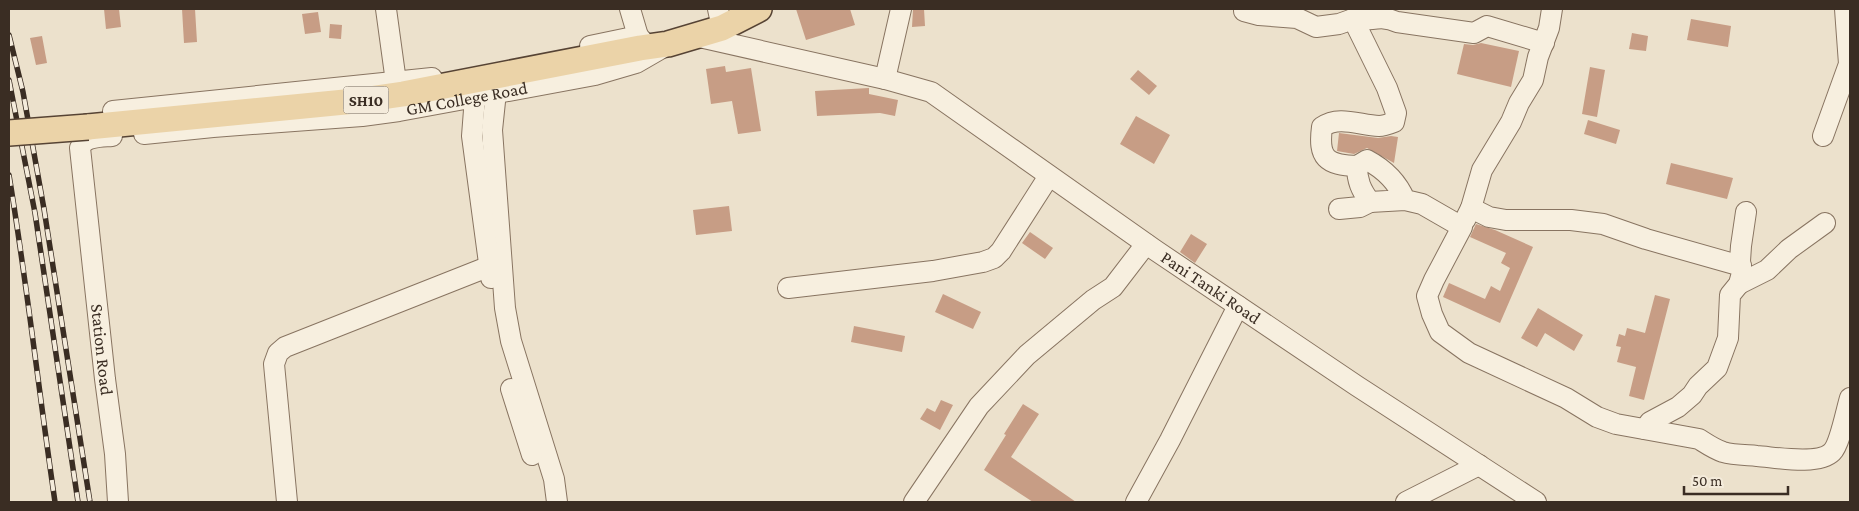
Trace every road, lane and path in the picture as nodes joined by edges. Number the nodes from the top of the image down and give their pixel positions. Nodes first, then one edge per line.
1 (386, 9) edge
2 (630, 9) edge
3 (759, 9) edge
4 (901, 9) edge
5 (1846, 9) edge
6 (1553, 10) edge
7 (1244, 11) dead end
8 (1348, 17) edge
9 (720, 18) edge
10 (695, 36) junction
11 (1544, 42) junction
12 (648, 44) junction
13 (1849, 51) edge
14 (885, 78) junction
15 (396, 82) junction
16 (496, 92) junction
17 (475, 97) junction
18 (113, 111) dead end
19 (9, 133) edge
20 (1823, 136) dead end
21 (82, 144) joint
22 (1357, 166) junction
23 (1049, 176) junction
24 (1405, 200) junction
25 (1370, 202) junction
26 (1471, 208) junction
27 (1339, 209) dead end
28 (1746, 212) dead end
29 (1825, 222) dead end
30 (1462, 227) junction
31 (1146, 244) junction
32 (490, 266) junction
33 (1740, 275) junction
34 (788, 288) dead end
35 (1238, 306) junction
36 (1848, 409) edge
37 (1645, 429) junction
38 (1479, 465) junction
39 (1506, 482) junction
40 (118, 502) edge
41 (287, 502) edge
42 (553, 502) edge
43 (557, 502) edge
44 (914, 502) edge
45 (1136, 502) edge
46 (1406, 502) edge
47 (1507, 502) edge
48 (1536, 502) edge

1 - 15 street
2 - 12 street
3 - 9 main road, SH10
4 - 14 street
5 - 13 street
6 - 11 street
7 - 8 street
8 - 11 street
8 - 22 street
9 - 10 main road, SH10
10 - 12 main road, SH10
10 - 14 street
11 - 26 street
12 - 15 street
12 - 16 street, GM College Road
12 - 19 main road, SH10, bridge
13 - 20 street
14 - 23 street, Pani Tanki Road
15 - 18 street
16 - 17 street, GM College Road
16 - 43 street
17 - 21 street, GM College Road
17 - 32 street
21 - 40 street, Station Road
22 - 24 street
22 - 25 street
23 - 31 street, Pani Tanki Road
23 - 34 street
24 - 25 street
24 - 30 street
25 - 27 street
26 - 30 street
26 - 33 street
28 - 33 street
29 - 33 street
30 - 37 street
31 - 35 street, Pani Tanki Road
31 - 44 street
32 - 41 street
32 - 42 street
33 - 37 street
35 - 38 street, Pani Tanki Road
35 - 45 street
36 - 37 street
38 - 39 street, Pani Tanki Road
38 - 46 street
39 - 47 street
39 - 48 street, Pani Tanki Road

